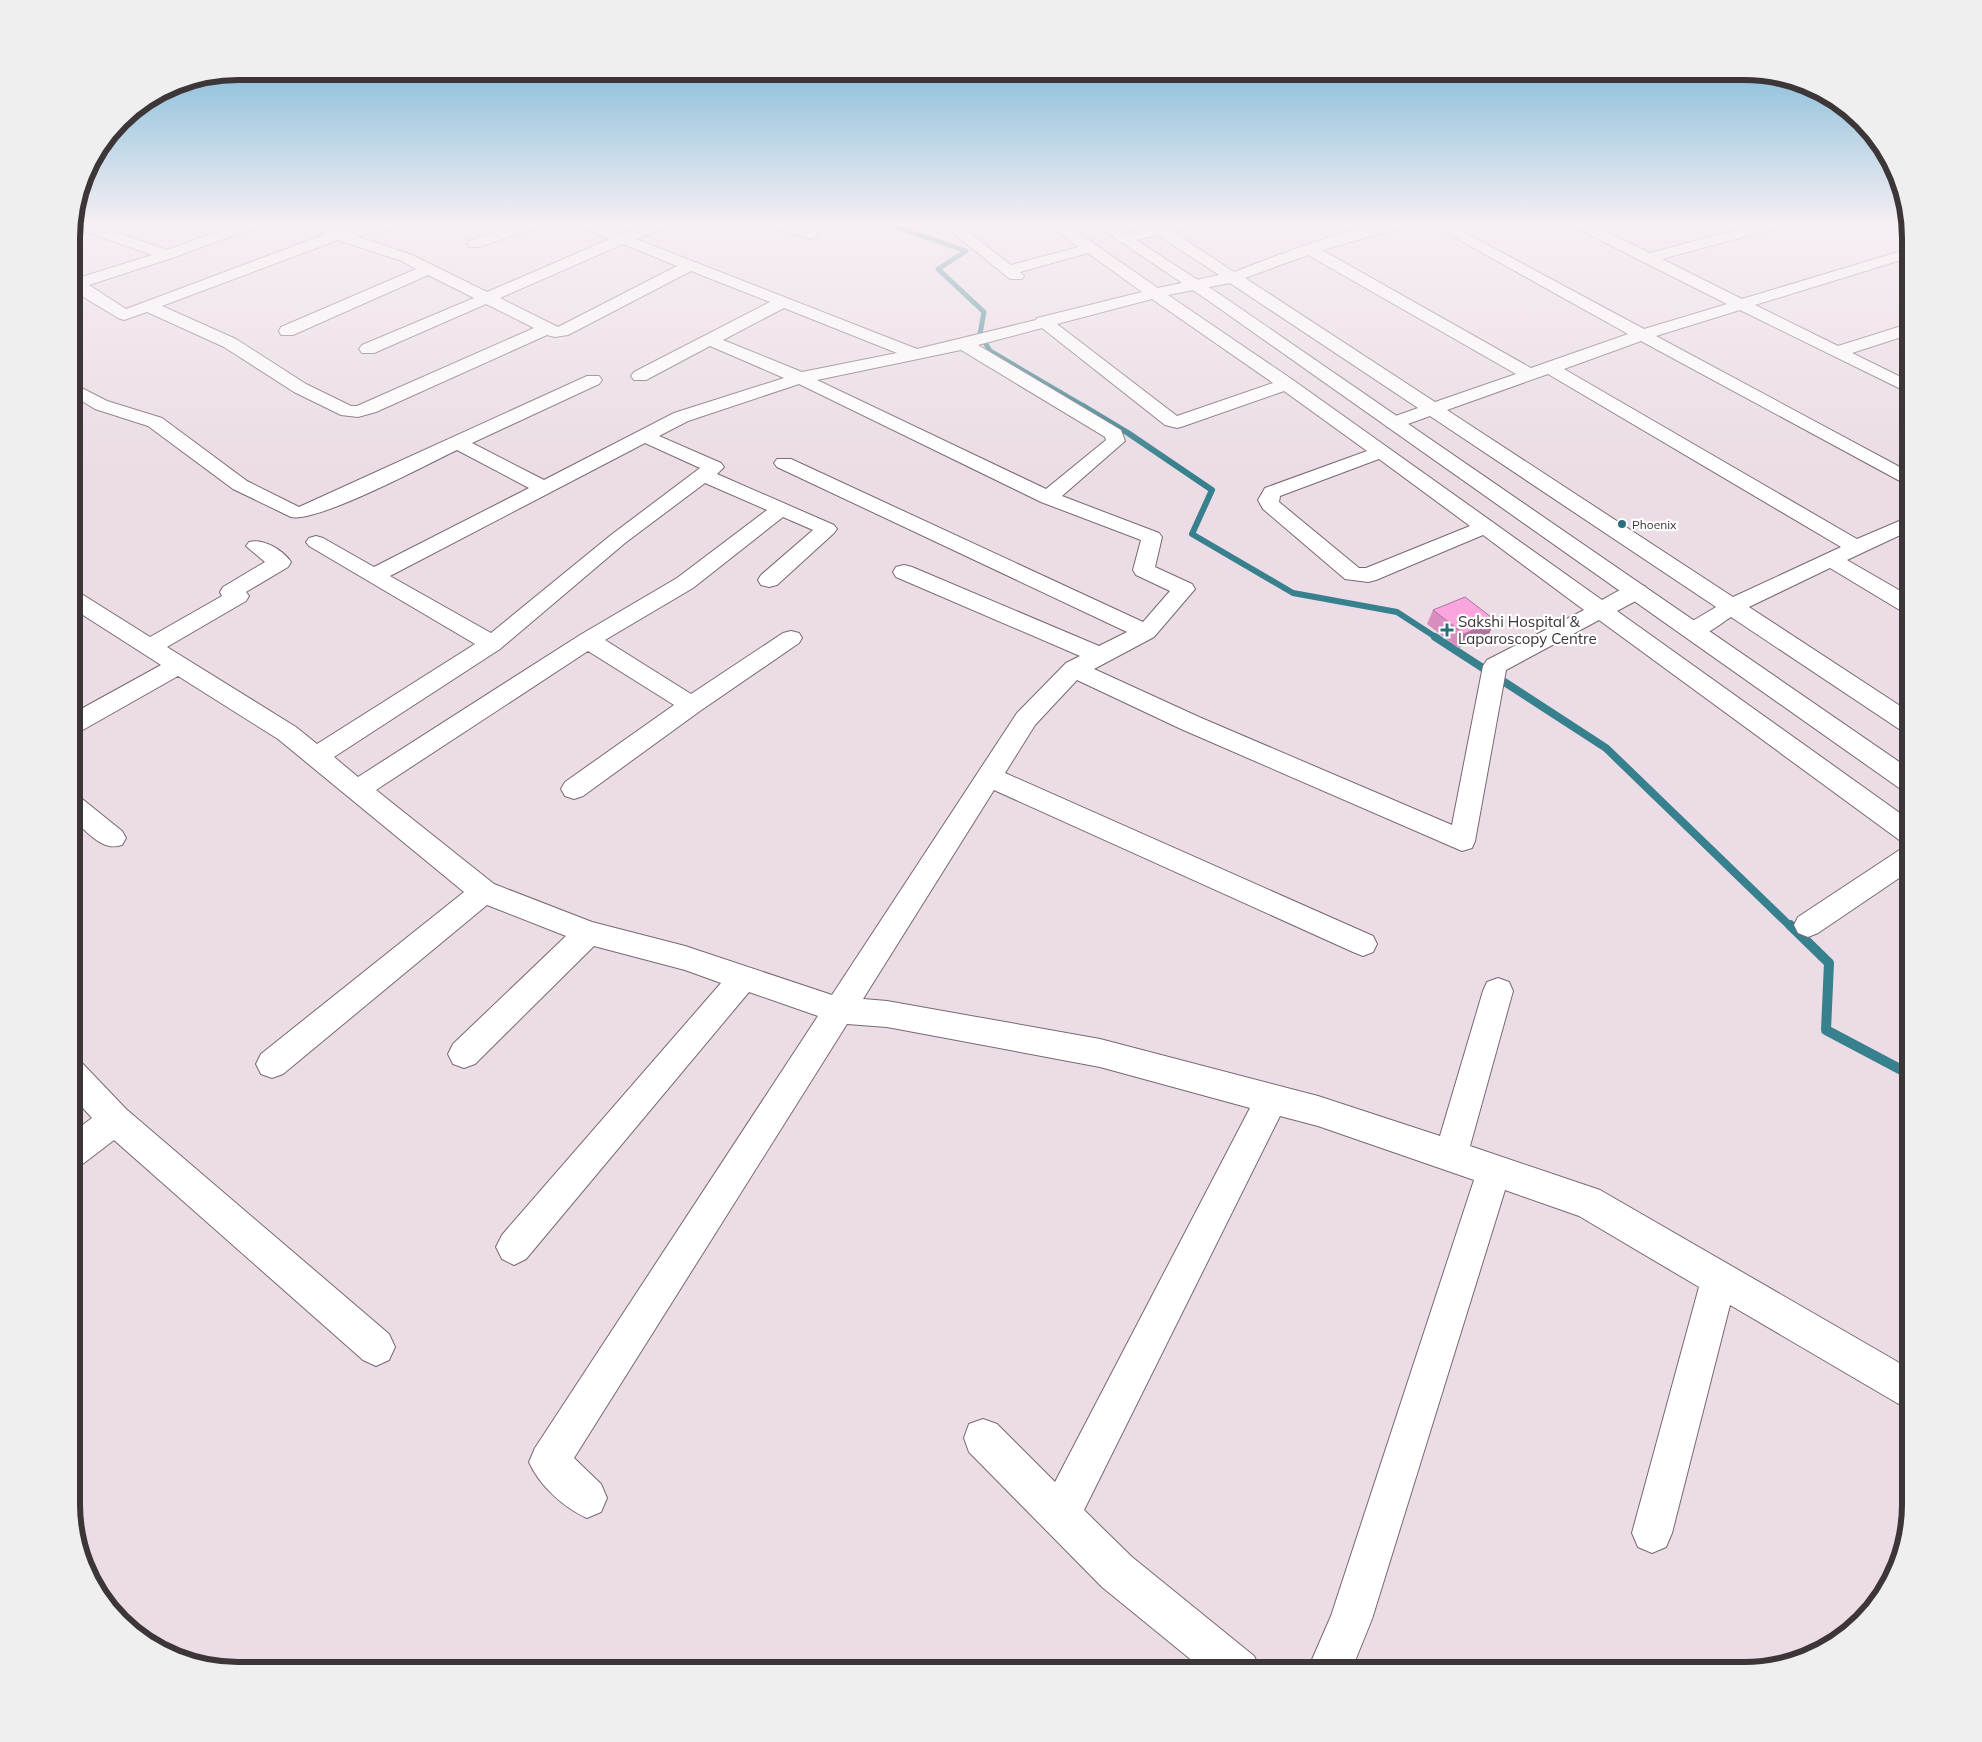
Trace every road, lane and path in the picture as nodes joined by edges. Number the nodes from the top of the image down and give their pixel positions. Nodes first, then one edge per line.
1 (107, 304) edge
2 (152, 304) edge
3 (348, 304) edge
4 (471, 304) edge
5 (499, 304) edge
6 (614, 304) edge
7 (779, 304) edge
8 (789, 304) edge
9 (1108, 304) edge
10 (1173, 304) edge
11 (1223, 304) edge
12 (1277, 304) edge
13 (1406, 304) edge
14 (1589, 304) edge
15 (1742, 304) joint
16 (147, 306) junction
17 (1043, 321) junction
18 (548, 328) junction
19 (287, 331) dead end
20 (1902, 332) edge
21 (1645, 334) junction
22 (709, 340) junction
23 (964, 344) junction
24 (368, 349) dead end
25 (1838, 352) junction
26 (916, 354) junction
27 (1550, 368) junction
28 (1530, 375) junction
29 (640, 376) dead end
30 (800, 378) junction
31 (593, 380) dead end
32 (1287, 384) junction
33 (1902, 384) edge
34 (80, 393) edge
35 (1434, 409) junction
36 (1394, 423) junction
37 (644, 436) junction
38 (458, 443) junction
39 (1382, 452) junction
40 (784, 463) dead end
41 (704, 475) junction
42 (1902, 476) edge
43 (543, 487) junction
44 (1048, 498) junction
45 (782, 508) junction
46 (1902, 526) edge
47 (1485, 527) junction
48 (316, 542) dead end
49 (256, 546) dead end
50 (1857, 548) junction
51 (1831, 560) junction
52 (904, 572) dead end
53 (375, 575) junction
54 (769, 580) dead end
55 (1637, 591) junction
56 (1902, 602) edge
57 (80, 603) edge
58 (1733, 606) junction
59 (1600, 609) junction
60 (1692, 631) junction
61 (1146, 632) junction
62 (791, 638) dead end
63 (588, 640) junction
64 (492, 644) junction
65 (149, 647) junction
66 (1101, 656) junction
67 (179, 665) junction
68 (1074, 669) junction
69 (691, 705) junction
70 (1902, 719) edge
71 (80, 721) edge
72 (316, 757) junction
73 (988, 776) junction
74 (1902, 778) edge
75 (574, 789) dead end
76 (357, 790) junction
77 (80, 811) edge
78 (1902, 828) edge
79 (113, 838) dead end
80 (1902, 862) edge
81 (484, 892) junction
82 (1808, 925) dead end
83 (589, 933) junction
84 (1363, 944) dead end
85 (743, 978) junction
86 (1498, 991) dead end
87 (838, 1010) junction
88 (464, 1054) dead end
89 (272, 1064) dead end
90 (80, 1083) edge
91 (1272, 1098) junction
92 (115, 1120) junction
93 (80, 1146) edge
94 (1452, 1155) junction
95 (1494, 1170) junction
96 (514, 1247) dead end
97 (1719, 1279) junction
98 (376, 1347) dead end
99 (1902, 1385) edge
100 (983, 1438) dead end
101 (587, 1498) dead end
102 (1060, 1515) junction
103 (1652, 1533) dead end
104 (1228, 1662) edge
105 (1333, 1662) edge

1 - 16 street
2 - 16 street
3 - 19 street
4 - 24 street
5 - 18 street
6 - 18 street
7 - 22 street
8 - 26 street
9 - 17 street
10 - 32 street
11 - 36 street
12 - 35 street
13 - 28 street
14 - 21 street
15 - 21 street
15 - 25 street
16 - 18 street
17 - 23 street
17 - 32 street
20 - 25 street
21 - 27 street
21 - 42 street
22 - 29 street
22 - 30 street
23 - 26 street
23 - 44 street
25 - 33 street
26 - 30 street
27 - 28 street
27 - 50 street
28 - 35 street
30 - 37 street
30 - 44 street
31 - 38 street
32 - 39 street
34 - 38 street
35 - 36 street
35 - 58 street
36 - 55 street
37 - 41 street
37 - 43 street
38 - 43 street
39 - 47 street
39 - 47 street
40 - 61 street
41 - 45 street
41 - 64 street
43 - 53 street
44 - 61 street
45 - 54 street
45 - 63 street
46 - 50 street
47 - 59 street
48 - 53 street
49 - 65 street
50 - 51 street
51 - 56 street
51 - 58 street
52 - 66 street
53 - 64 street
55 - 59 street
55 - 60 street
57 - 65 street
58 - 60 street
58 - 70 street
59 - 68 street
59 - 78 street
60 - 74 street
61 - 66 street
62 - 69 street
63 - 69 street
63 - 76 street
64 - 72 street
65 - 67 street
66 - 68 street
67 - 71 street
67 - 72 street
68 - 73 street
69 - 75 street
72 - 76 street
73 - 84 street
73 - 87 street
76 - 81 street
77 - 79 street
80 - 82 street
81 - 83 street
81 - 89 street
83 - 85 street
83 - 88 street
85 - 87 street
85 - 96 street
86 - 94 street
87 - 91 street
87 - 101 street
90 - 92 street
91 - 94 street
91 - 102 street
92 - 93 street
92 - 98 street
94 - 95 street
95 - 97 street
95 - 105 street
97 - 99 street
97 - 103 street
100 - 102 street
102 - 104 street

